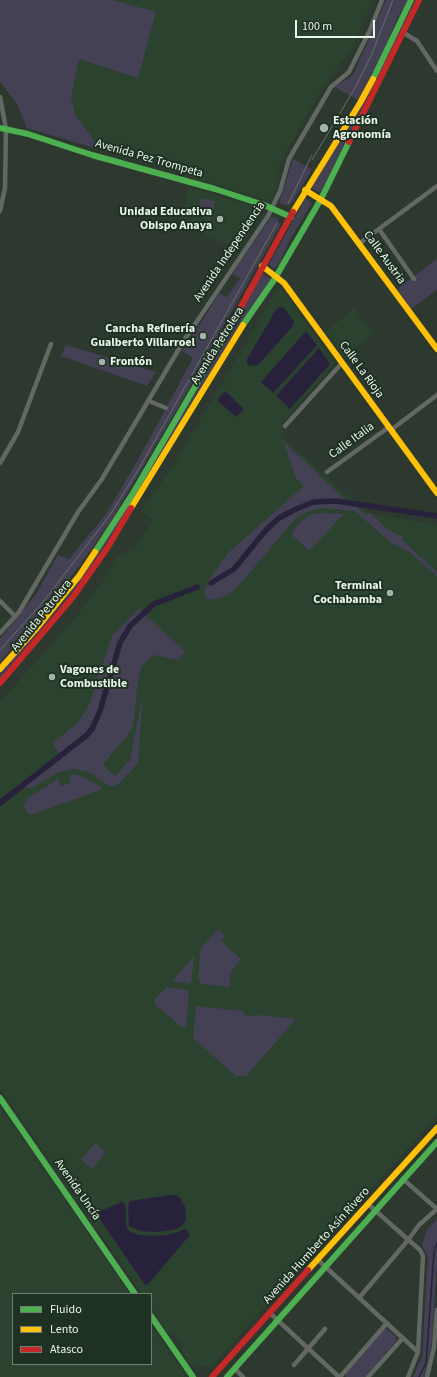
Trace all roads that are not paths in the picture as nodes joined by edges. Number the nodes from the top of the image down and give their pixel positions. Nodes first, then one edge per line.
1 (382, 0) edge
2 (411, 0) edge
3 (419, 0) edge
4 (404, 34) junction
5 (437, 71) edge
6 (0, 97) edge
7 (3, 129) edge
8 (437, 186) edge
9 (305, 190) junction
10 (321, 199) junction
11 (271, 208) junction
12 (0, 211) edge
13 (291, 217) junction
14 (379, 229) junction
15 (360, 243) junction
16 (262, 266) junction
17 (276, 277) junction
18 (414, 279) dead end
19 (51, 344) dead end
20 (437, 349) edge
21 (342, 363) junction
22 (437, 395) edge
23 (149, 401) junction
24 (166, 408) dead end
25 (285, 426) dead end
26 (390, 428) junction
27 (0, 463) edge
28 (327, 472) dead end
29 (437, 493) edge
30 (0, 601) edge
31 (15, 616) junction
32 (0, 633) edge
33 (0, 669) edge
34 (0, 683) edge
35 (0, 1098) edge
36 (437, 1128) edge
37 (436, 1145) edge
38 (403, 1179) junction
39 (369, 1205) junction
40 (437, 1209) edge
41 (376, 1211) junction
42 (408, 1240) junction
43 (318, 1260) junction
44 (326, 1267) junction
45 (135, 1293) edge
46 (359, 1298) junction
47 (437, 1310) edge
48 (271, 1314) junction
49 (152, 1317) edge
50 (278, 1320) junction
51 (386, 1323) junction
52 (325, 1329) dead end
53 (403, 1338) junction
54 (434, 1347) junction
55 (308, 1348) junction
56 (418, 1352) junction
57 (437, 1356) edge
58 (294, 1365) dead end
59 (235, 1369) junction
60 (193, 1377) edge
61 (212, 1377) edge
62 (227, 1377) edge
63 (243, 1377) edge
64 (340, 1377) edge
65 (368, 1377) edge
66 (408, 1377) edge
67 (427, 1377) edge

1 - 11 street, Avenida Independencia
2 - 9 main road, Avenida Petrolera
3 - 4 main road, Avenida Petrolera
4 - 5 street
4 - 10 main road, Avenida Petrolera
6 - 7 street
7 - 11 main road, Avenida Pez Trompeta
7 - 12 street
8 - 14 street
9 - 10 main road, Calle Austria
9 - 13 main road, Avenida Petrolera
10 - 15 main road, Calle Austria
10 - 17 main road, Avenida Petrolera
11 - 13 main road, Avenida Pez Trompeta
11 - 23 street, Avenida Independencia
13 - 16 main road, Avenida Petrolera
14 - 15 street
14 - 18 street
15 - 20 main road, Calle Austria
16 - 17 main road, Calle La Rioja
16 - 33 main road, Avenida Petrolera
17 - 21 main road, Calle La Rioja
17 - 34 main road, Avenida Petrolera
19 - 27 street
21 - 25 street
21 - 26 main road, Calle La Rioja
22 - 26 street, Calle Italia
23 - 24 street
23 - 31 street, Avenida Independencia
26 - 28 street, Calle Italia
26 - 29 main road, Calle La Rioja
30 - 31 street
31 - 32 street, Avenida Independencia
35 - 45 main road, Avenida Uncía
36 - 39 main road, Avenida Humberto Asín Rivero
37 - 38 main road, Avenida Humberto Asín Rivero
38 - 40 street
38 - 41 main road, Avenida Humberto Asín Rivero
39 - 41 street
39 - 43 main road, Avenida Humberto Asín Rivero
40 - 42 street
41 - 42 street
41 - 44 main road, Avenida Humberto Asín Rivero
42 - 46 street
42 - 56 street
43 - 44 street
43 - 48 main road, Avenida Humberto Asín Rivero
44 - 46 street
44 - 50 main road, Avenida Humberto Asín Rivero
46 - 51 street
47 - 54 street
48 - 50 street
48 - 61 main road, Avenida Humberto Asín Rivero
49 - 60 main road
50 - 55 street
50 - 59 main road, Avenida Humberto Asín Rivero
51 - 53 street
51 - 64 street
52 - 55 street
53 - 56 street
53 - 65 street
54 - 57 street
54 - 67 street
55 - 58 street
55 - 64 street
56 - 66 street
59 - 62 main road, Avenida Humberto Asín Rivero
59 - 63 street

